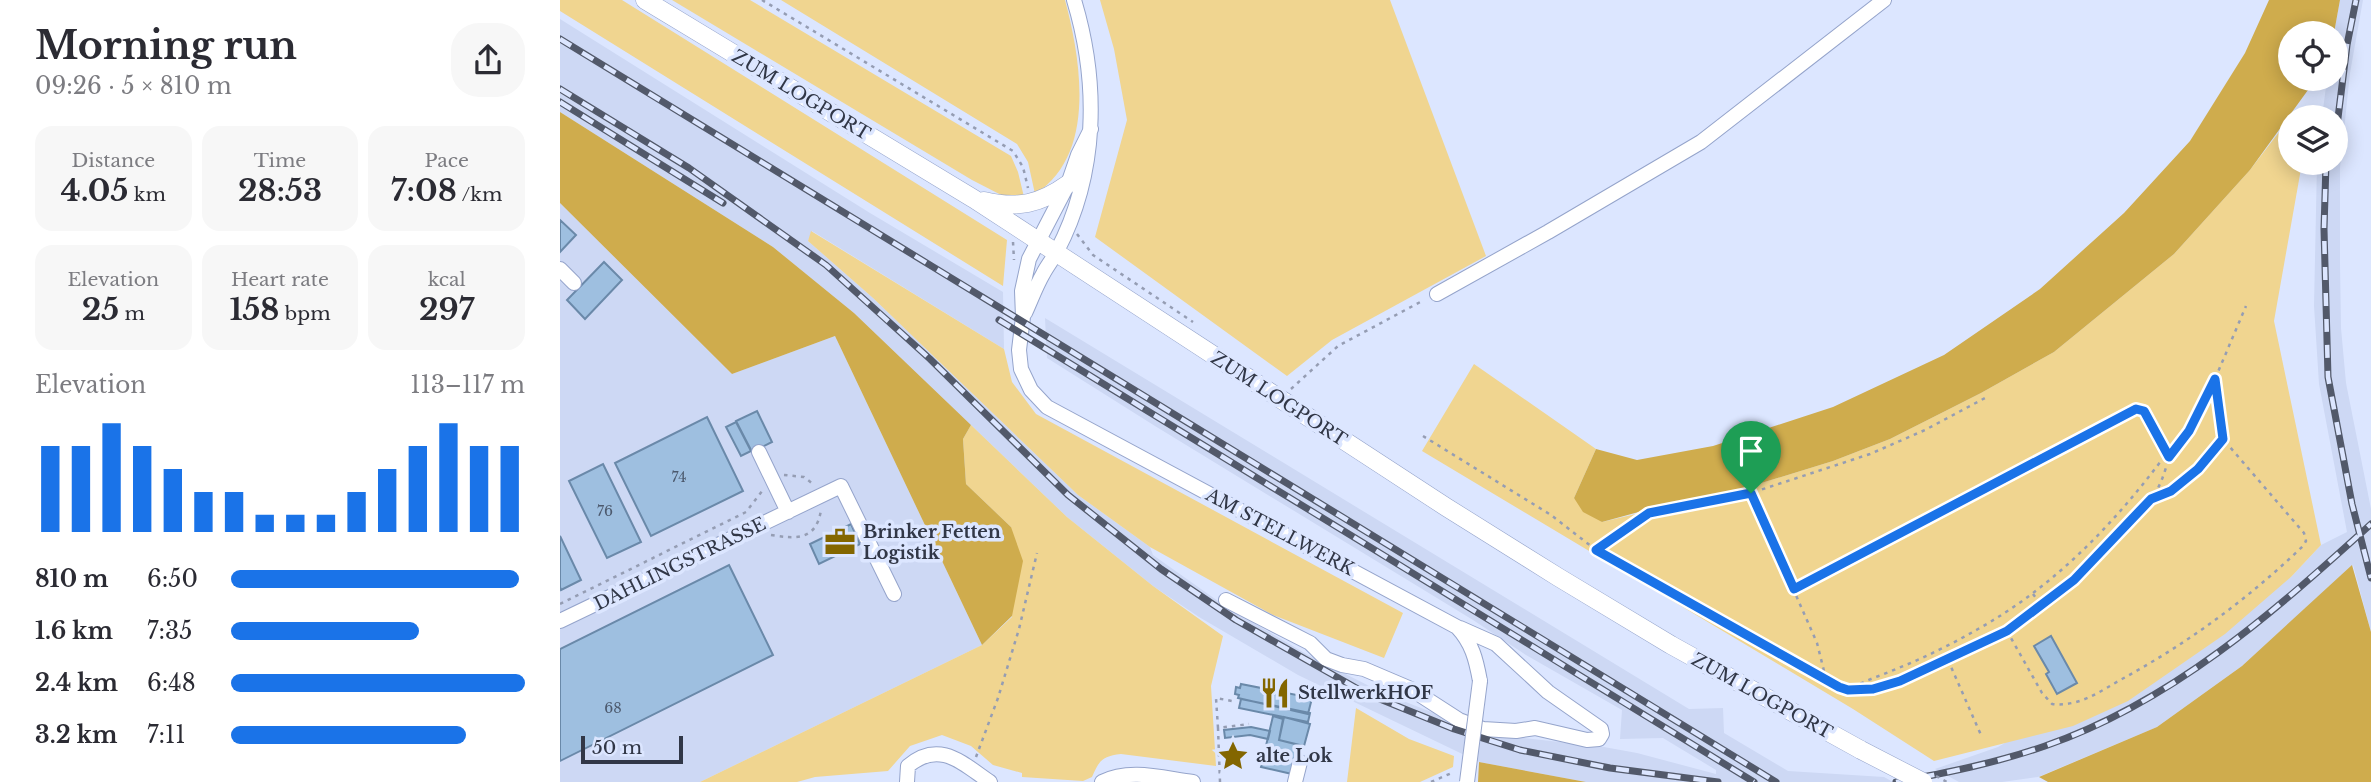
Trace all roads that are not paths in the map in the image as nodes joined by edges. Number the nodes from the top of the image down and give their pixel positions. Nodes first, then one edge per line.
1 (645, 0) edge
2 (1074, 0) edge
3 (1884, 0) edge
4 (1091, 129) junction
5 (1068, 184) junction
6 (974, 199) junction
7 (1039, 241) junction
8 (1057, 253) junction
9 (560, 270) edge
10 (574, 283) dead end
11 (1437, 294) road end
12 (1023, 317) junction
13 (759, 452) dead end
14 (794, 509) junction
15 (894, 594) dead end
16 (1226, 600) dead end
17 (560, 621) edge
18 (1457, 627) junction
19 (1300, 762) dead end
20 (907, 782) edge
21 (990, 782) edge
22 (1101, 782) edge
23 (1193, 782) edge
24 (1295, 782) edge
25 (1467, 782) edge
26 (1923, 782) edge

1 - 6 main road, ZUM LOGPORT
2 - 4 street, AM STELLWERK
3 - 11 street
4 - 5 street, AM STELLWERK
4 - 8 street, AM STELLWERK
5 - 6 main road
5 - 7 street, AM STELLWERK
6 - 7 main road, ZUM LOGPORT
7 - 8 main road, ZUM LOGPORT
7 - 12 street, AM STELLWERK
8 - 12 street, AM STELLWERK
8 - 26 main road, ZUM LOGPORT, bridge
9 - 10 street
12 - 18 street, AM STELLWERK
13 - 14 street
14 - 15 street, DAHLINGSTRASSE
14 - 17 street, DAHLINGSTRASSE
16 - 18 street
18 - 25 street, AM STELLWERK, bridge
19 - 24 street
20 - 21 street
22 - 23 street

